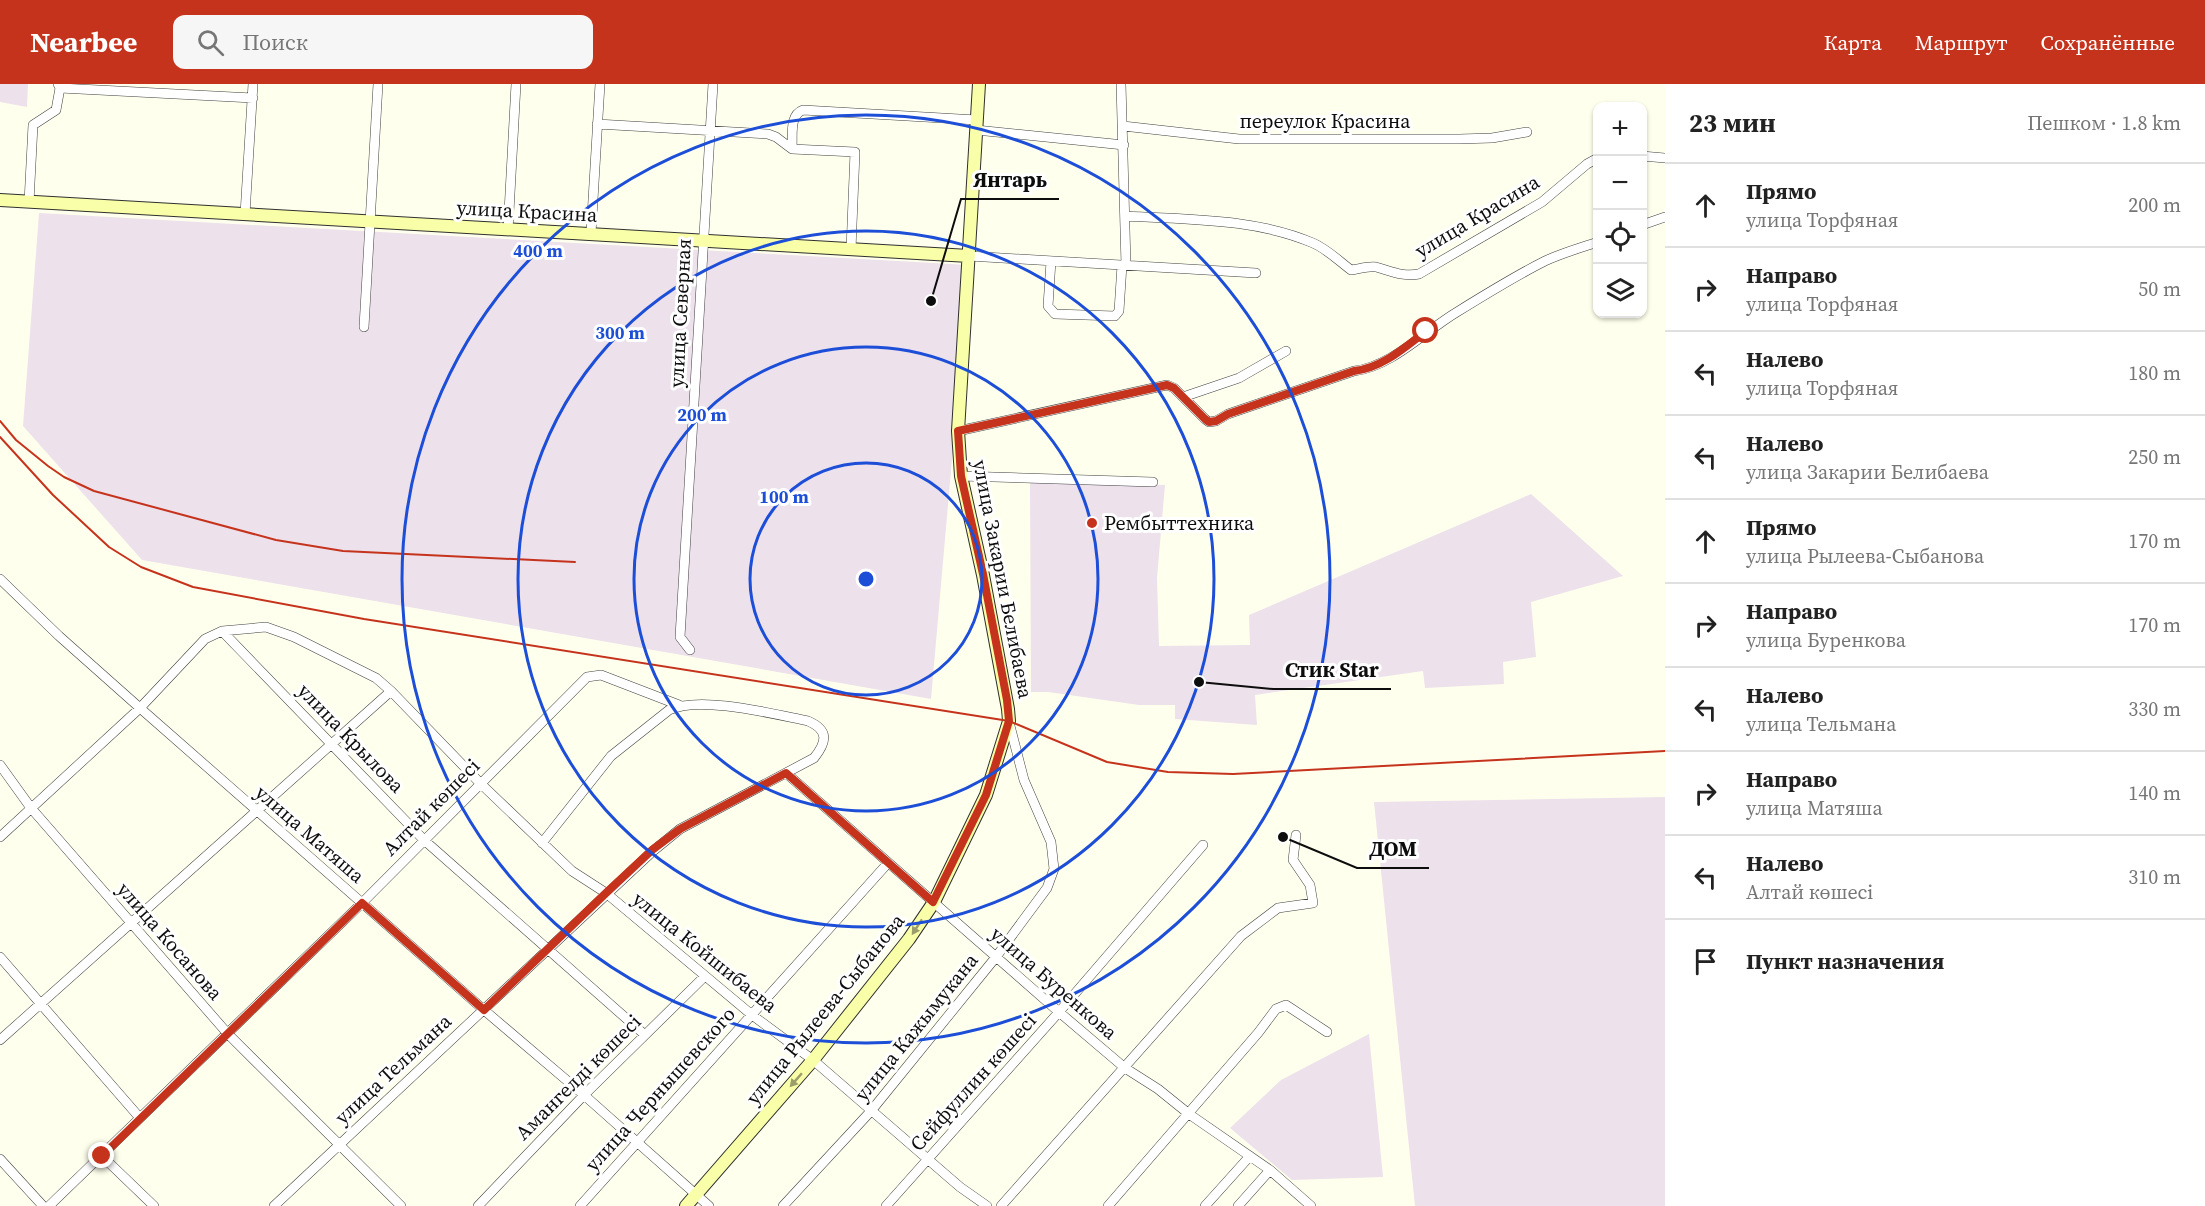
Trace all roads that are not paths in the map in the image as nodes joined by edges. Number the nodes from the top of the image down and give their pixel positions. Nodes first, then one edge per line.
1 (254, 84) edge
2 (378, 84) edge
3 (516, 84) edge
4 (600, 84) edge
5 (712, 84) edge
6 (979, 84) edge
7 (1121, 84) edge
8 (59, 86) edge
9 (253, 98) junction
10 (597, 124) junction
11 (976, 125) junction
12 (1123, 126) junction
13 (710, 131) junction
14 (1527, 132) dead end
15 (1124, 145) junction
16 (792, 148) junction
17 (1647, 156) edge
18 (1665, 158) edge
19 (1593, 161) edge
20 (0, 200) edge
21 (29, 202) junction
22 (245, 214) junction
23 (1126, 216) junction
24 (1665, 217) edge
25 (370, 222) junction
26 (1647, 223) edge
27 (508, 230) junction
28 (591, 233) junction
29 (702, 241) junction
30 (1593, 244) edge
31 (851, 249) junction
32 (969, 256) junction
33 (1051, 261) junction
34 (1124, 265) junction
35 (1256, 273) dead end
36 (364, 327) dead end
37 (1286, 351) dead end
38 (1183, 397) junction
39 (958, 431) junction
40 (961, 476) junction
41 (1153, 482) dead end
42 (0, 579) edge
43 (222, 631) junction
44 (690, 650) dead end
45 (391, 691) junction
46 (679, 705) junction
47 (140, 708) junction
48 (1009, 721) junction
49 (332, 744) junction
50 (0, 765) edge
51 (786, 773) junction
52 (480, 783) junction
53 (31, 808) junction
54 (256, 810) junction
55 (1296, 836) dead end
56 (0, 837) edge
57 (424, 840) junction
58 (542, 843) junction
59 (1203, 845) dead end
60 (888, 863) junction
61 (606, 893) junction
62 (933, 902) junction
63 (362, 903) junction
64 (130, 924) junction
65 (548, 948) junction
66 (0, 957) edge
67 (996, 957) junction
68 (705, 976) junction
69 (40, 1003) junction
70 (484, 1010) junction
71 (1059, 1012) junction
72 (752, 1015) junction
73 (1328, 1032) dead end
74 (228, 1034) junction
75 (645, 1035) junction
76 (0, 1040) edge
77 (813, 1060) junction
78 (1125, 1068) junction
79 (584, 1095) junction
80 (871, 1111) junction
81 (1189, 1114) junction
82 (140, 1118) junction
83 (637, 1143) junction
84 (339, 1144) junction
85 (102, 1156) junction
86 (1250, 1156) junction
87 (0, 1159) edge
88 (927, 1160) junction
89 (1270, 1170) junction
90 (697, 1195) junction
91 (43, 1206) edge
92 (49, 1206) edge
93 (154, 1206) edge
94 (274, 1206) edge
95 (401, 1206) edge
96 (478, 1206) edge
97 (580, 1206) edge
98 (686, 1206) edge
99 (709, 1206) edge
100 (783, 1206) edge
101 (886, 1206) edge
102 (987, 1206) edge
103 (1000, 1206) edge
104 (1108, 1206) edge
105 (1205, 1206) edge
106 (1238, 1206) edge
107 (1311, 1206) edge

1 - 9 street
2 - 25 street
3 - 27 street
4 - 10 street
5 - 13 street, улица Северная
6 - 11 street, улица Закарии Белибаева
7 - 12 street
8 - 9 street
8 - 21 street
9 - 22 street
10 - 13 street
10 - 28 street
11 - 15 street
11 - 16 street
11 - 32 street, улица Закарии Белибаева
12 - 14 street, переулок Красина
12 - 15 street
13 - 16 street
13 - 29 street, улица Северная
15 - 23 street
16 - 31 street
17 - 18 street
19 - 23 street, улица Красина
20 - 21 street, улица Красина
21 - 22 street, улица Красина
22 - 25 street, улица Красина
23 - 34 street
24 - 26 street
25 - 27 street, улица Красина
25 - 36 street
27 - 28 street, улица Красина
28 - 29 street, улица Красина
29 - 31 street, улица Красина
29 - 44 street, улица Северная
30 - 38 street
31 - 32 street, улица Красина
32 - 33 street, улица Красина
32 - 39 street, улица Закарии Белибаева
33 - 34 street, улица Красина
33 - 34 street
34 - 35 street, улица Красина
37 - 38 street
38 - 39 street
39 - 40 street, улица Закарии Белибаева
40 - 41 street
40 - 48 street, улица Закарии Белибаева
42 - 47 street, улица Матяша
43 - 45 street, улица Койшибаева
43 - 47 street
43 - 49 street, улица Крылова
45 - 49 street
45 - 52 street, улица Койшибаева
46 - 51 street, улица Тельмана
46 - 52 street, Алтай көшесі
46 - 58 street
47 - 53 street
47 - 54 street, улица Матяша
48 - 62 street, улица Рылеева-Сыбанова
48 - 67 street, улица Кажымукана
49 - 54 street
49 - 57 street, улица Крылова
50 - 53 street, улица Косанова
51 - 60 street, улица Буренкова
51 - 61 street, улица Тельмана
52 - 57 street, Алтай көшесі
52 - 58 street, улица Койшибаева
53 - 56 street
53 - 64 street, улица Косанова
54 - 63 street, улица Матяша
54 - 64 street
55 - 78 street
57 - 63 street, Алтай көшесі
57 - 65 street, улица Крылова
58 - 61 street, улица Койшибаева
59 - 71 street, Сейфуллин көшесі
60 - 62 street, улица Буренкова
60 - 72 street, улица Чернышевского
61 - 65 street, улица Тельмана
61 - 68 street, улица Койшибаева
62 - 67 street, улица Буренкова
62 -> 77 street, улица Рылеева-Сыбанова
63 - 70 street, улица Матяша
63 - 74 street, Алтай көшесі
64 - 69 street
64 - 74 street, улица Косанова
65 - 70 street, улица Тельмана
65 - 75 street, улица Крылова
66 - 69 street
67 - 71 street, улица Буренкова
67 - 80 street, улица Кажымукана
68 - 72 street, улица Койшибаева
68 - 75 street, Амангелді көшесі
69 - 76 street
69 - 82 street
70 - 79 street, улица Матяша
70 - 84 street, улица Тельмана
71 - 78 street, улица Буренкова
71 - 88 street, Сейфуллин көшесі
72 - 77 street, улица Койшибаева
72 - 83 street, улица Чернышевского
73 - 81 street
74 - 82 street, Алтай көшесі
74 - 84 street, улица Косанова
75 - 79 street, Амангелді көшесі
77 - 80 street, улица Койшибаева
77 -> 90 street, улица Рылеева-Сыбанова
78 - 81 street, улица Буренкова
78 - 103 street
79 - 83 street, улица Матяша
79 - 96 street, Амангелді көшесі
80 - 88 street, улица Койшибаева
80 - 100 street, улица Кажымукана
81 - 86 street, улица Буренкова
81 - 104 street
82 - 85 street, Алтай көшесі
83 - 90 street, улица Матяша
83 - 97 street, улица Чернышевского
84 - 94 street, улица Тельмана
84 - 95 street, улица Косанова
85 - 92 street, Алтай көшесі
85 - 93 street
86 - 89 street, улица Буренкова
86 - 105 street
87 - 91 street
88 - 101 street, Сейфуллин көшесі
88 - 102 street, улица Койшибаева
89 - 106 street
89 - 107 street, улица Буренкова
90 - 98 street, улица Рылеева-Сыбанова
90 - 99 street, улица Матяша

